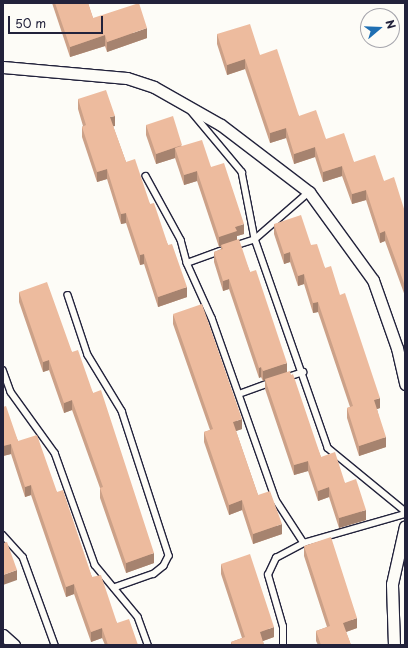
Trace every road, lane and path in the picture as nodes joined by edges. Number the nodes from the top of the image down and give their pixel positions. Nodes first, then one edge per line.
1 (3, 66) edge
2 (190, 110) junction
3 (146, 176) dead end
4 (309, 192) junction
5 (255, 239) junction
6 (187, 263) junction
7 (68, 295) dead end
8 (3, 370) edge
9 (303, 372) junction
10 (405, 384) edge
11 (239, 394) junction
12 (405, 511) edge
13 (405, 514) edge
14 (405, 526) edge
15 (3, 535) edge
16 (304, 543) junction
17 (114, 588) junction
18 (3, 635) edge
19 (14, 645) edge
20 (55, 645) edge
21 (148, 645) edge
22 (283, 645) edge
23 (394, 645) edge

1 - 2 street
2 - 4 street
2 - 5 lane
3 - 6 lane
4 - 5 lane
4 - 10 street
5 - 6 lane
5 - 9 lane
6 - 11 lane
7 - 17 lane
8 - 17 lane
9 - 11 lane
9 - 12 lane
11 - 16 lane
13 - 16 lane
14 - 23 street
15 - 20 lane
16 - 22 lane
17 - 21 lane
18 - 19 street

